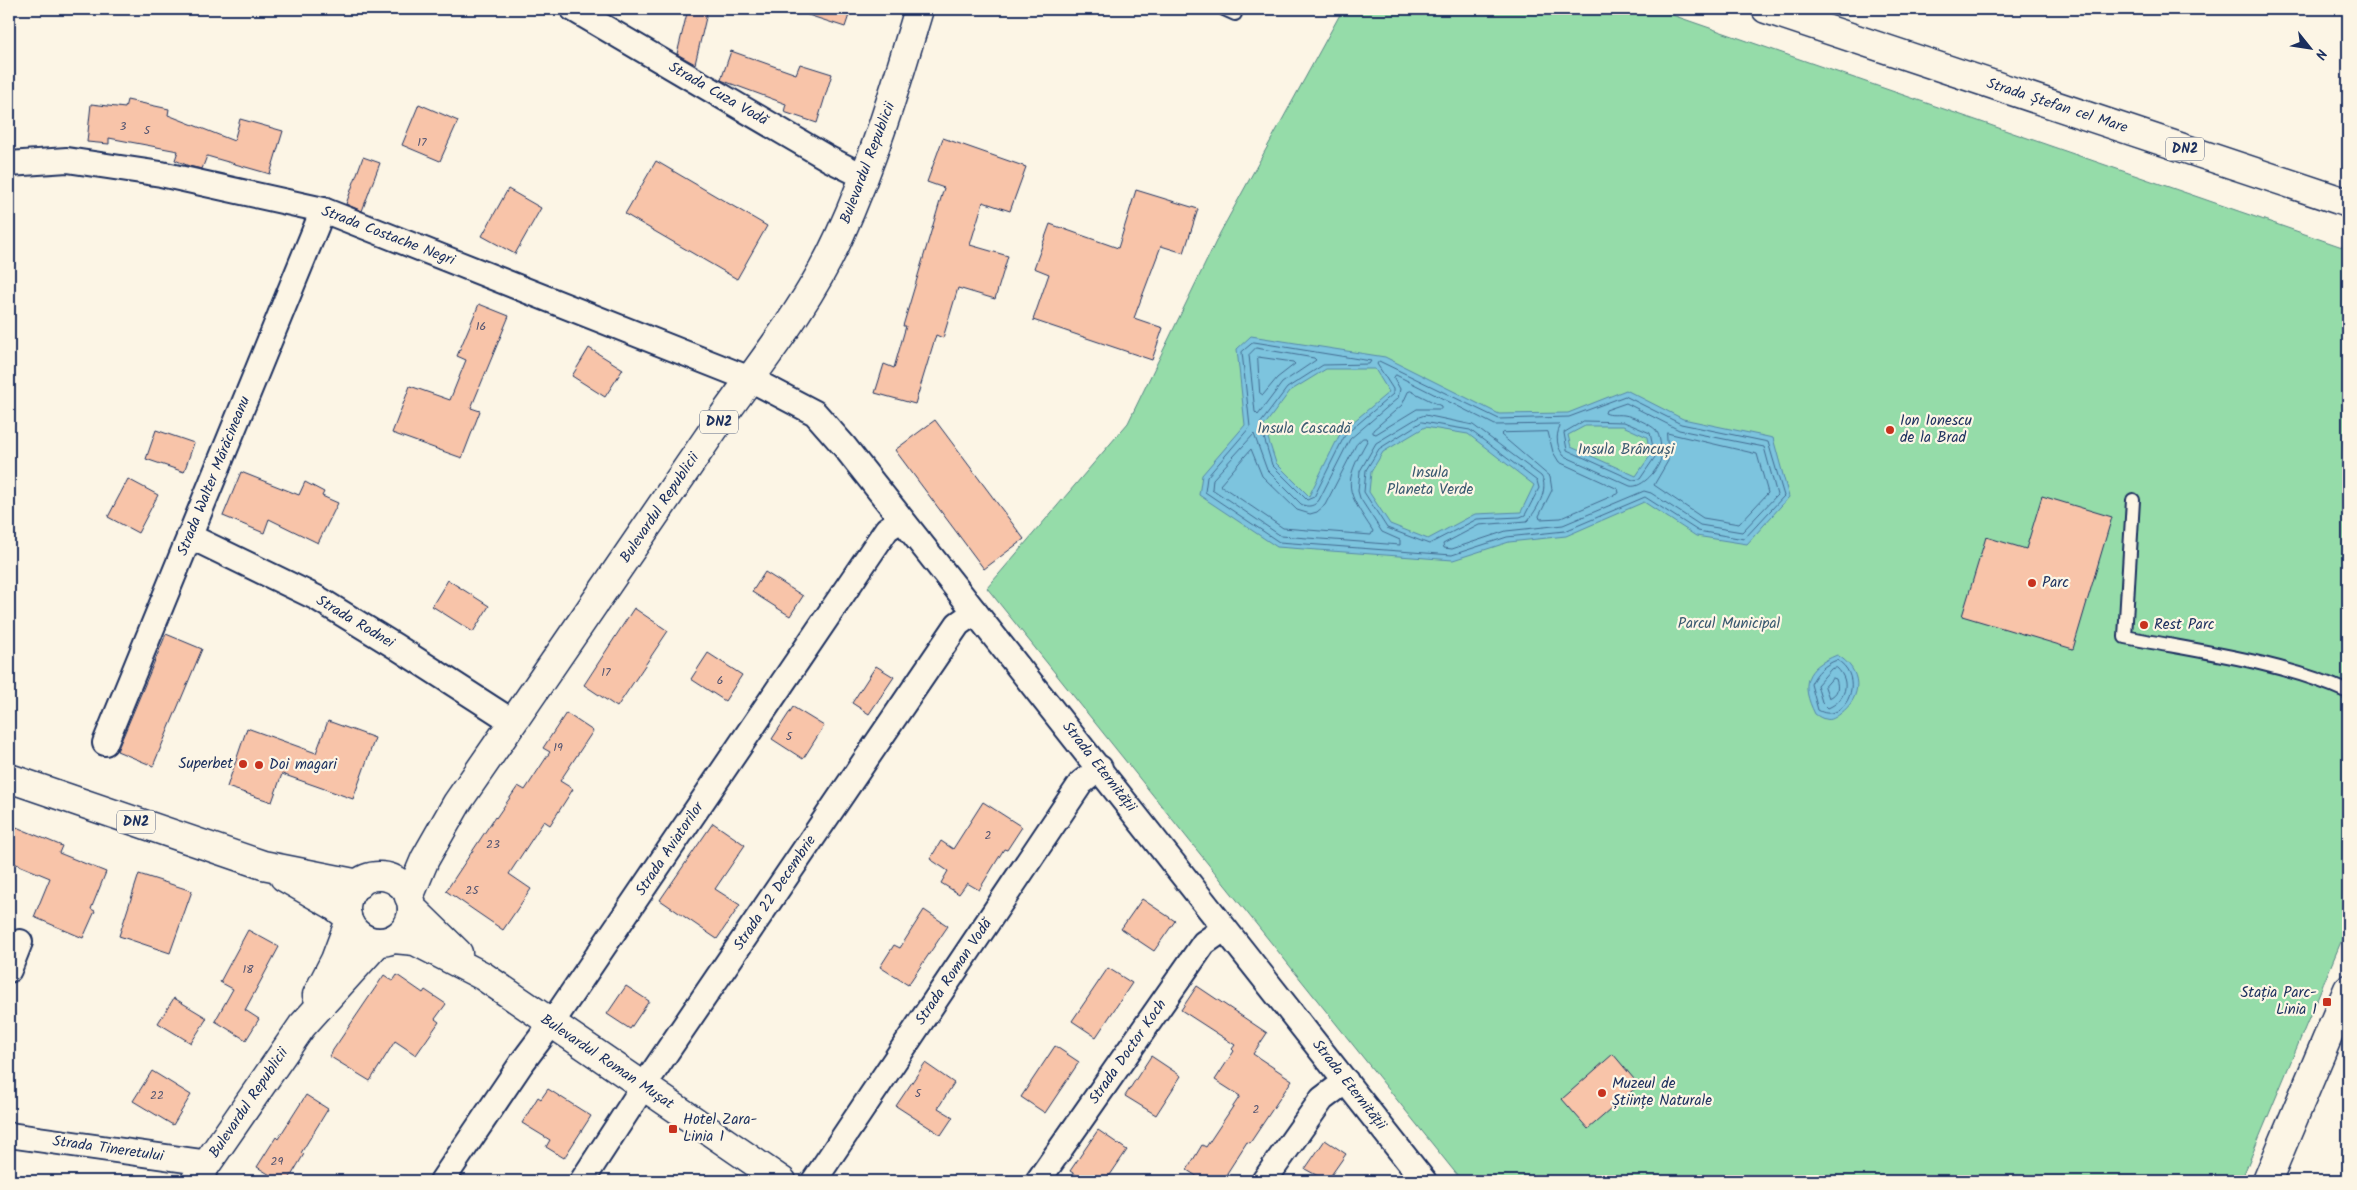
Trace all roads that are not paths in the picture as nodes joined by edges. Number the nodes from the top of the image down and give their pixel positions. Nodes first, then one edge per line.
1 (573, 9) edge
2 (919, 9) edge
3 (1766, 9) edge
4 (9, 164) edge
5 (864, 177) junction
6 (2348, 203) edge
7 (324, 210) junction
8 (750, 379) junction
9 (2133, 500) dead end
10 (901, 520) junction
11 (189, 536) junction
12 (975, 612) junction
13 (2348, 692) edge
14 (513, 722) junction
15 (105, 743) dead end
16 (1100, 768) junction
17 (9, 778) edge
18 (457, 803) junction
19 (263, 865) junction
20 (386, 877) junction
21 (359, 884) junction
22 (411, 902) junction
23 (348, 919) junction
24 (1224, 929) junction
25 (386, 940) junction
26 (20, 942) dead end
27 (9, 970) edge
28 (482, 976) junction
29 (2348, 989) edge
30 (552, 1024) junction
31 (302, 1026) junction
32 (1346, 1081) junction
33 (643, 1087) junction
34 (9, 1135) edge
35 (201, 1172) edge
36 (442, 1181) edge
37 (582, 1181) edge
38 (782, 1181) edge
39 (814, 1181) edge
40 (1038, 1181) edge
41 (1264, 1181) edge
42 (1424, 1181) edge
43 (2267, 1181) edge

1 - 5 street, Strada Cuza Vodă
2 - 5 main road, Bulevardul Republicii / DN2
3 - 6 main road, Strada Ștefan cel Mare / DN2
4 - 7 street, Strada Costache Negri
5 - 8 main road, Bulevardul Republicii / DN2
7 - 8 street, Strada Costache Negri
7 - 11 street, Strada Walter Mărăcineanu
8 - 10 street, Strada Eternității
8 - 14 main road, Bulevardul Republicii / DN2
9 - 13 lane
10 - 12 street, Strada Eternității
10 - 30 street, Strada Aviatorilor
11 - 14 street, Strada Rodnei
11 - 15 street, Strada Walter Mărăcineanu
12 - 16 street, Strada Eternității
12 - 33 street, Strada 22 Decembrie
14 - 18 main road, Bulevardul Republicii / DN2
16 - 24 street, Strada Eternității
16 - 39 street, Strada Roman Vodă
17 - 19 main road, DN2
18 - 20 main road, Bulevardul Republicii / DN2
18 - 22 main road, Bulevardul Republicii / DN2
19 - 21 main road, DN2
19 - 23 main road, DN2
20 - 21 main road, DN2
20 - 22 main road
21 - 23 main road
22 - 25 main road, DN2
22 - 28 main road, Bulevardul Roman Mușat
23 - 25 main road, DN2
23 - 31 main road, Bulevardul Republicii
24 - 32 street, Strada Eternității
24 - 40 street, Strada Doctor Koch
25 - 28 main road, Bulevardul Roman Mușat
25 - 31 main road, Bulevardul Republicii
26 - 27 street
28 - 30 main road, Bulevardul Roman Mușat
29 - 43 main road
30 - 33 main road, Bulevardul Roman Mușat
30 - 36 street, Strada Aviatorilor
31 - 35 main road, Bulevardul Republicii
32 - 41 street
32 - 42 street, Strada Eternității
33 - 37 street, Strada 22 Decembrie
33 - 38 main road, Bulevardul Roman Mușat
34 - 35 street, Strada Tineretului

